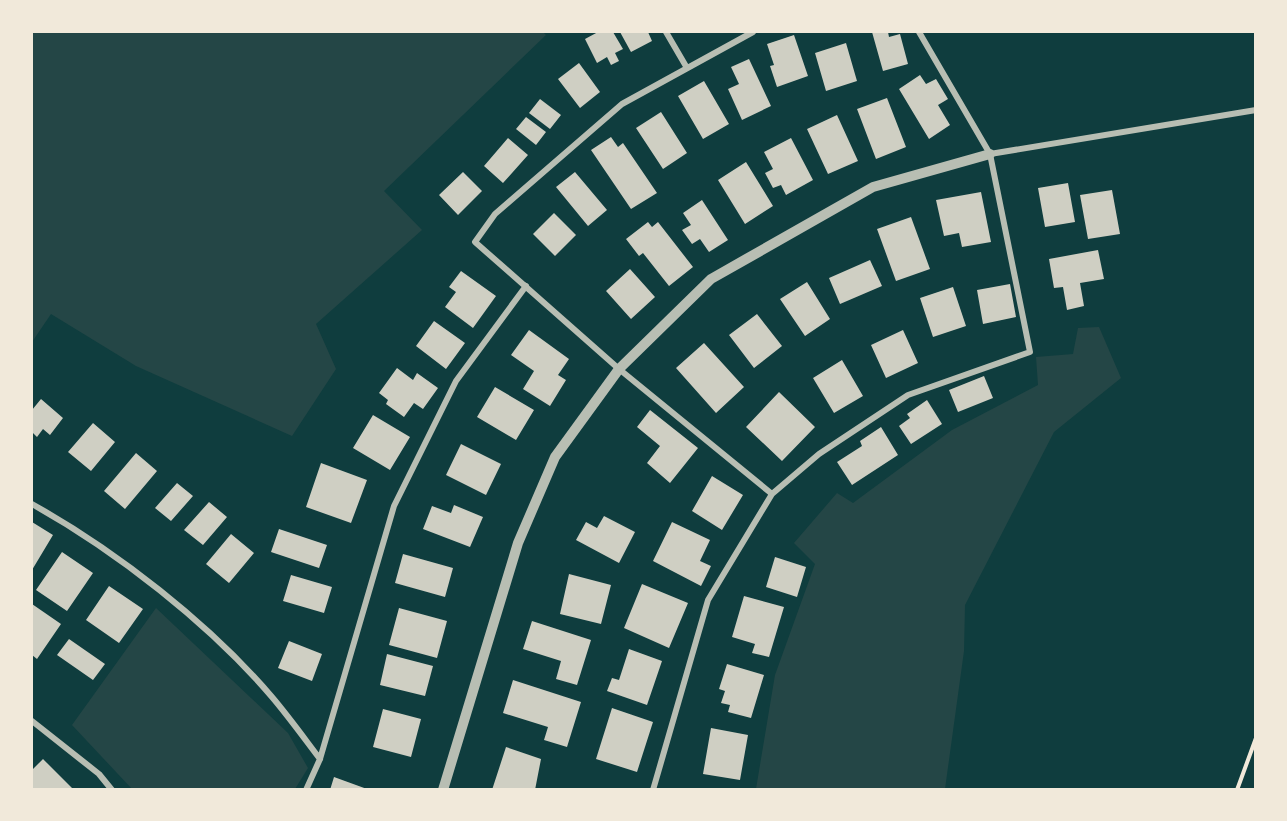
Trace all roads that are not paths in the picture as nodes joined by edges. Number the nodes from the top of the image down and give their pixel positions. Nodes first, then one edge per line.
1 (666, 32) edge
2 (753, 32) edge
3 (919, 32) edge
4 (687, 68) junction
5 (1256, 110) edge
6 (990, 154) junction
7 (526, 286) junction
8 (619, 369) junction
9 (772, 494) junction
10 (32, 504) edge
11 (32, 721) edge
12 (320, 759) junction
13 (112, 789) edge
14 (306, 789) edge
15 (443, 789) edge
16 (653, 789) edge

1 - 4 street
2 - 4 street
3 - 6 street
4 - 7 street
5 - 6 street
6 - 8 street
6 - 9 street
7 - 8 street
7 - 12 street
8 - 9 street
8 - 15 street
9 - 16 street
10 - 12 street
11 - 13 street
12 - 14 street

